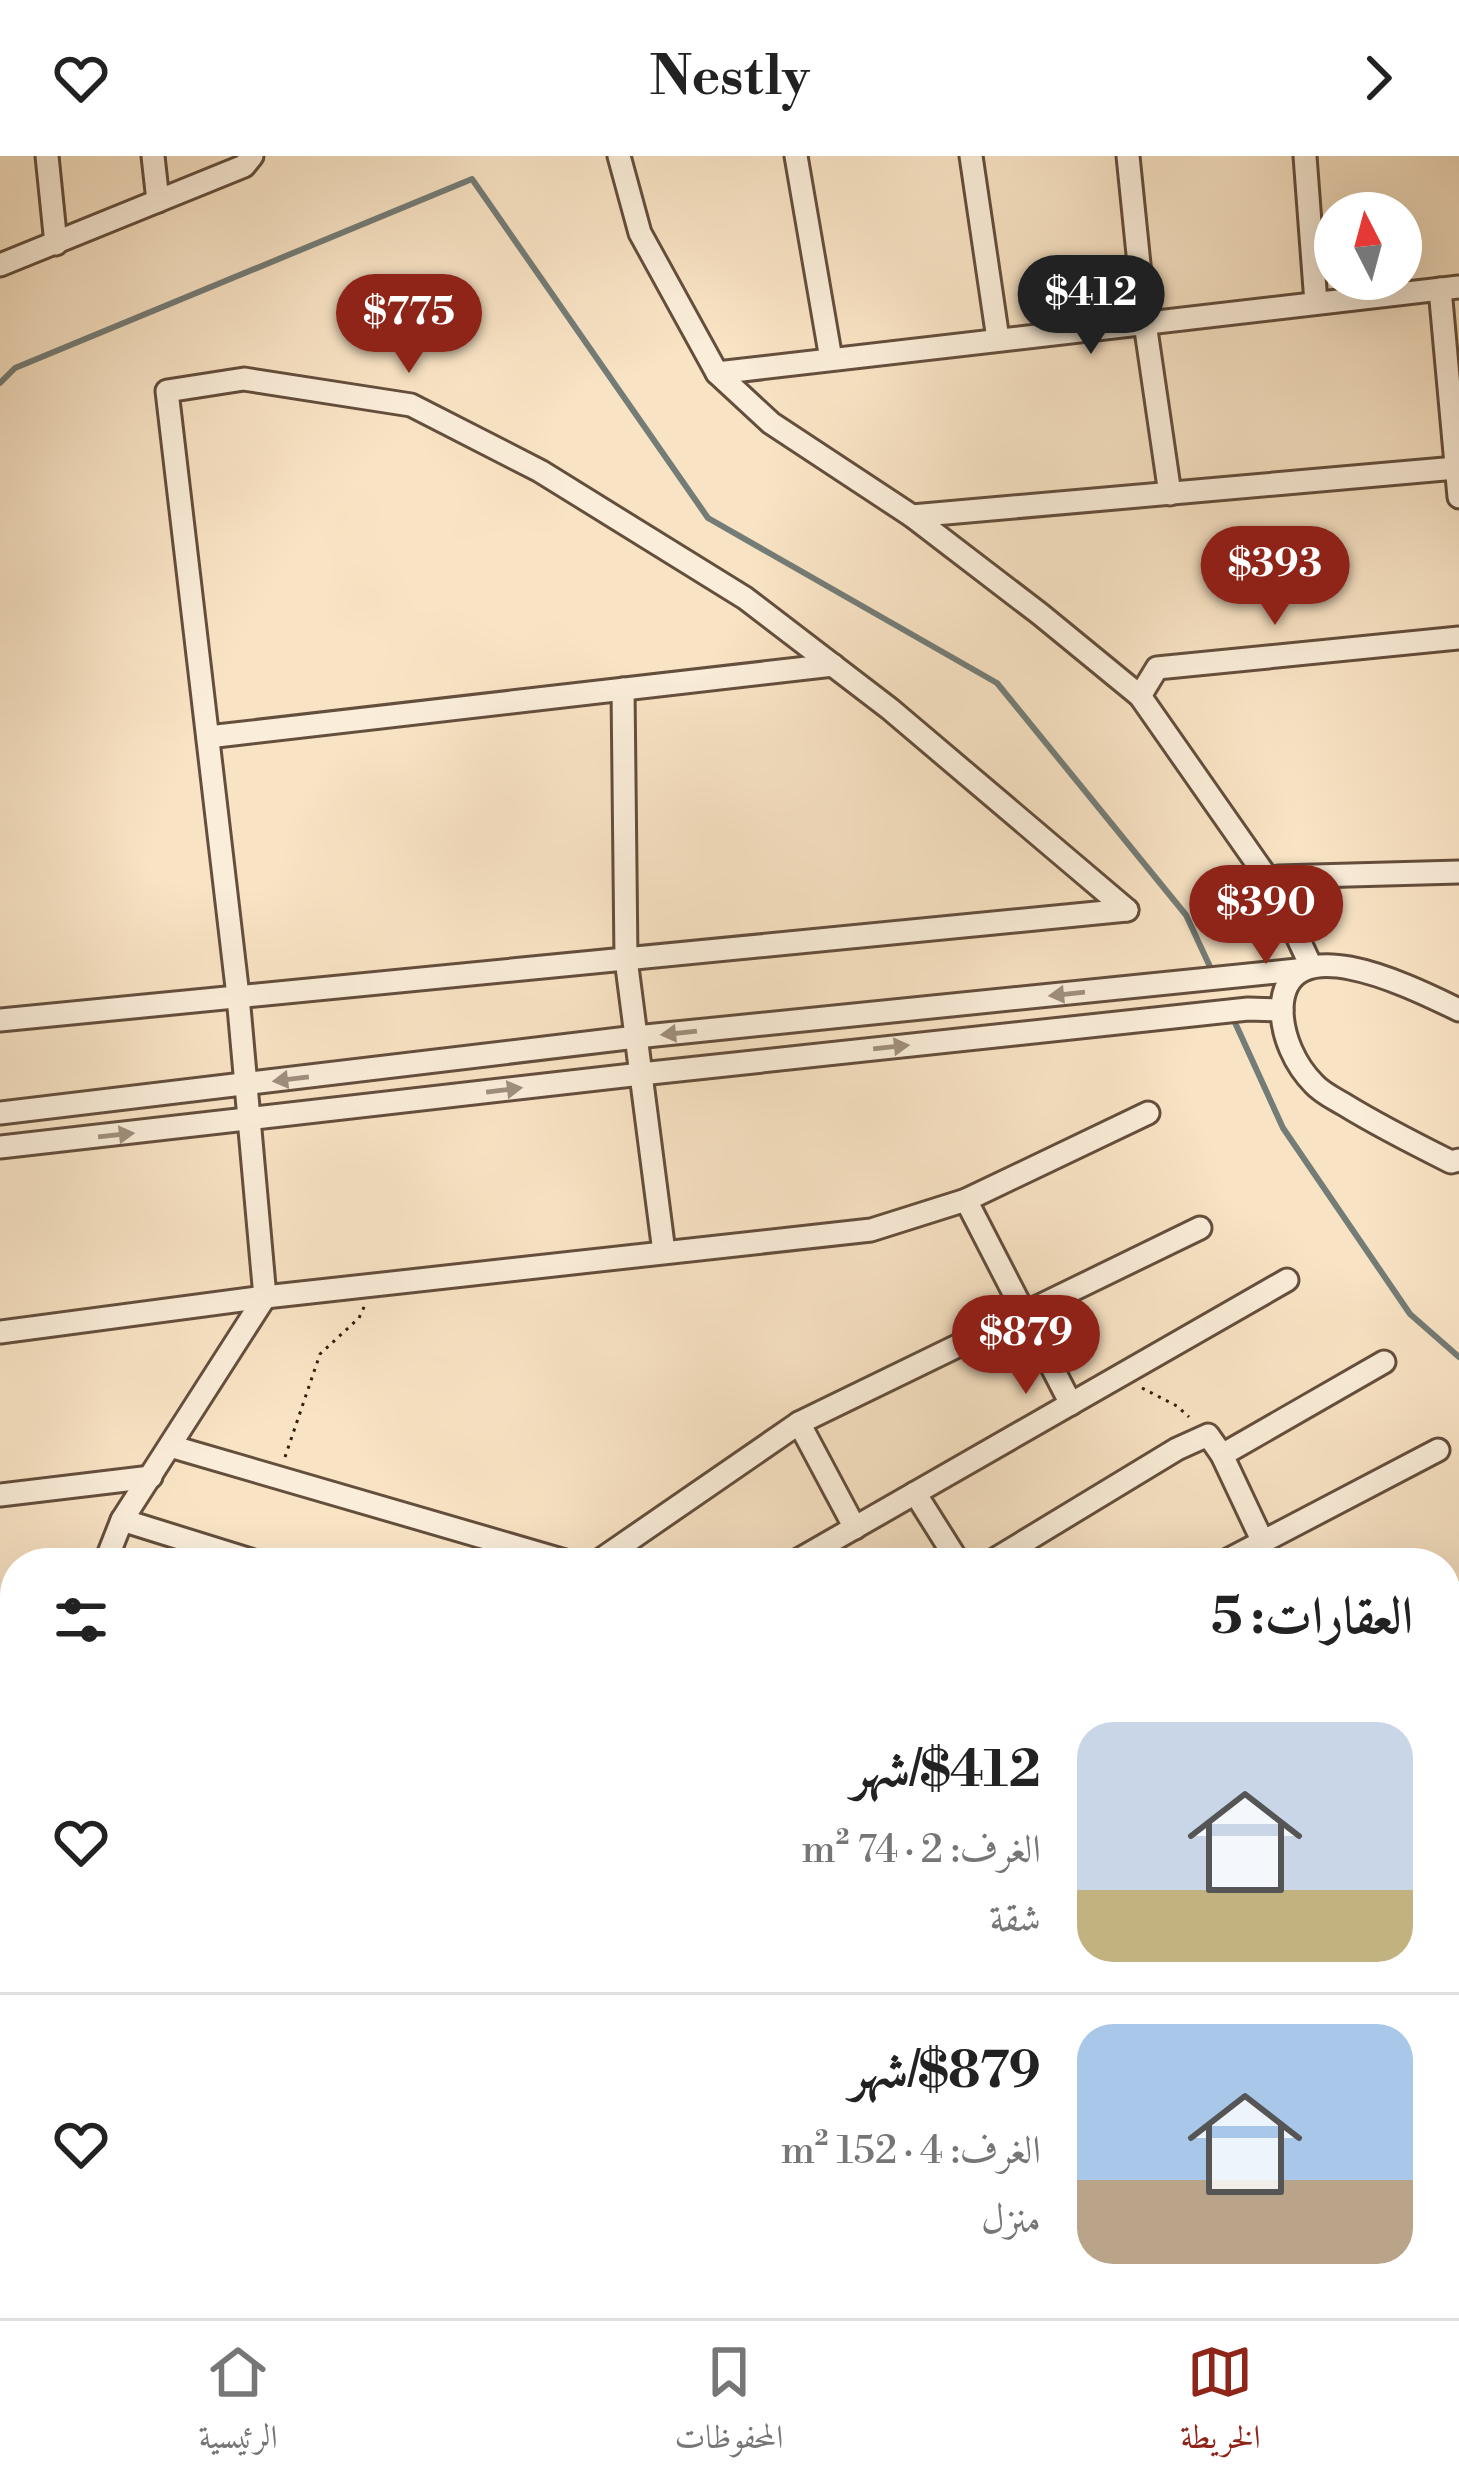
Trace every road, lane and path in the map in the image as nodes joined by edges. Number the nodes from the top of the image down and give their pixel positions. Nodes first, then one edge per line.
1 (47, 156) edge
2 (153, 156) edge
3 (252, 156) edge
4 (619, 156) edge
5 (796, 156) edge
6 (971, 156) edge
7 (1128, 156) edge
8 (1305, 156) edge
9 (158, 201) junction
10 (56, 244) junction
11 (0, 265) edge
12 (1449, 288) edge
13 (1316, 303) junction
14 (1145, 322) junction
15 (998, 339) junction
16 (831, 359) junction
17 (717, 373) junction
18 (1456, 468) edge
19 (1170, 494) junction
20 (1459, 497) edge
21 (912, 516) junction
22 (1459, 638) edge
23 (832, 665) junction
24 (623, 689) junction
25 (1140, 696) junction
26 (208, 736) junction
27 (1459, 872) edge
28 (1275, 889) junction
29 (626, 959) junction
30 (1304, 968) junction
31 (238, 996) junction
32 (1282, 1010) junction
33 (1459, 1010) edge
34 (0, 1020) edge
35 (636, 1037) junction
36 (641, 1074) junction
37 (247, 1085) junction
38 (0, 1113) edge
39 (1148, 1113) dead end
40 (250, 1120) junction
41 (0, 1148) edge
42 (1456, 1166) edge
43 (966, 1200) junction
44 (1200, 1228) dead end
45 (664, 1252) junction
46 (1287, 1280) dead end
47 (366, 1286) junction
48 (266, 1297) junction
49 (1024, 1312) junction
50 (0, 1331) edge
51 (1384, 1362) dead end
52 (1118, 1377) junction
53 (1071, 1404) junction
54 (799, 1423) junction
55 (1208, 1435) junction
56 (170, 1446) junction
57 (1438, 1450) dead end
58 (1222, 1454) junction
59 (151, 1477) junction
60 (278, 1479) junction
61 (915, 1493) junction
62 (0, 1495) edge
63 (122, 1520) junction
64 (855, 1528) junction
65 (1262, 1540) junction
66 (111, 1548) edge
67 (212, 1548) edge
68 (520, 1548) edge
69 (618, 1548) edge
70 (820, 1548) edge
71 (950, 1548) edge
72 (1014, 1548) edge
73 (1248, 1548) edge

1 - 10 street
2 - 9 street
3 - 9 street
4 - 17 street
5 - 16 street
6 - 15 street
7 - 14 street
8 - 13 street
9 - 10 street
10 - 11 street
12 - 13 street
12 - 18 street
13 - 14 street
14 - 15 street
14 - 19 street
15 - 16 street
16 - 17 street
17 - 21 street
18 - 19 street
18 - 20 street
19 - 21 street
21 - 25 street
22 - 25 street
23 - 24 street
23 - 26 street
23 - 29 street
24 - 26 street
24 - 29 street
25 - 28 street
26 - 31 street
27 - 28 street
28 - 30 street
29 - 31 street
29 - 35 street
30 - 32 street
30 - 33 street
30 -> 35 street
31 - 34 street
31 - 37 street
36 -> 32 street
32 - 42 street
35 - 36 street
35 -> 37 street
40 -> 36 street
36 - 45 street
37 - 38 street
37 - 40 street
39 - 43 street
41 -> 40 street
40 - 48 street
43 - 45 street
43 - 49 street
44 - 49 street
45 - 47 street
46 - 52 street
47 - 48 street
47 - 60 path
48 - 50 street
48 - 56 street
49 - 53 street
49 - 54 street
51 - 58 street
52 - 53 street
52 - 55 path
53 - 61 street
54 - 64 street
54 - 69 street
55 - 58 street
55 - 72 street
56 - 59 street
56 - 60 street
57 - 65 street
58 - 65 street
59 - 62 street
59 - 63 street
60 - 68 street
61 - 64 street
61 - 71 street
63 - 66 street
63 - 67 street
64 - 70 street
65 - 73 street

